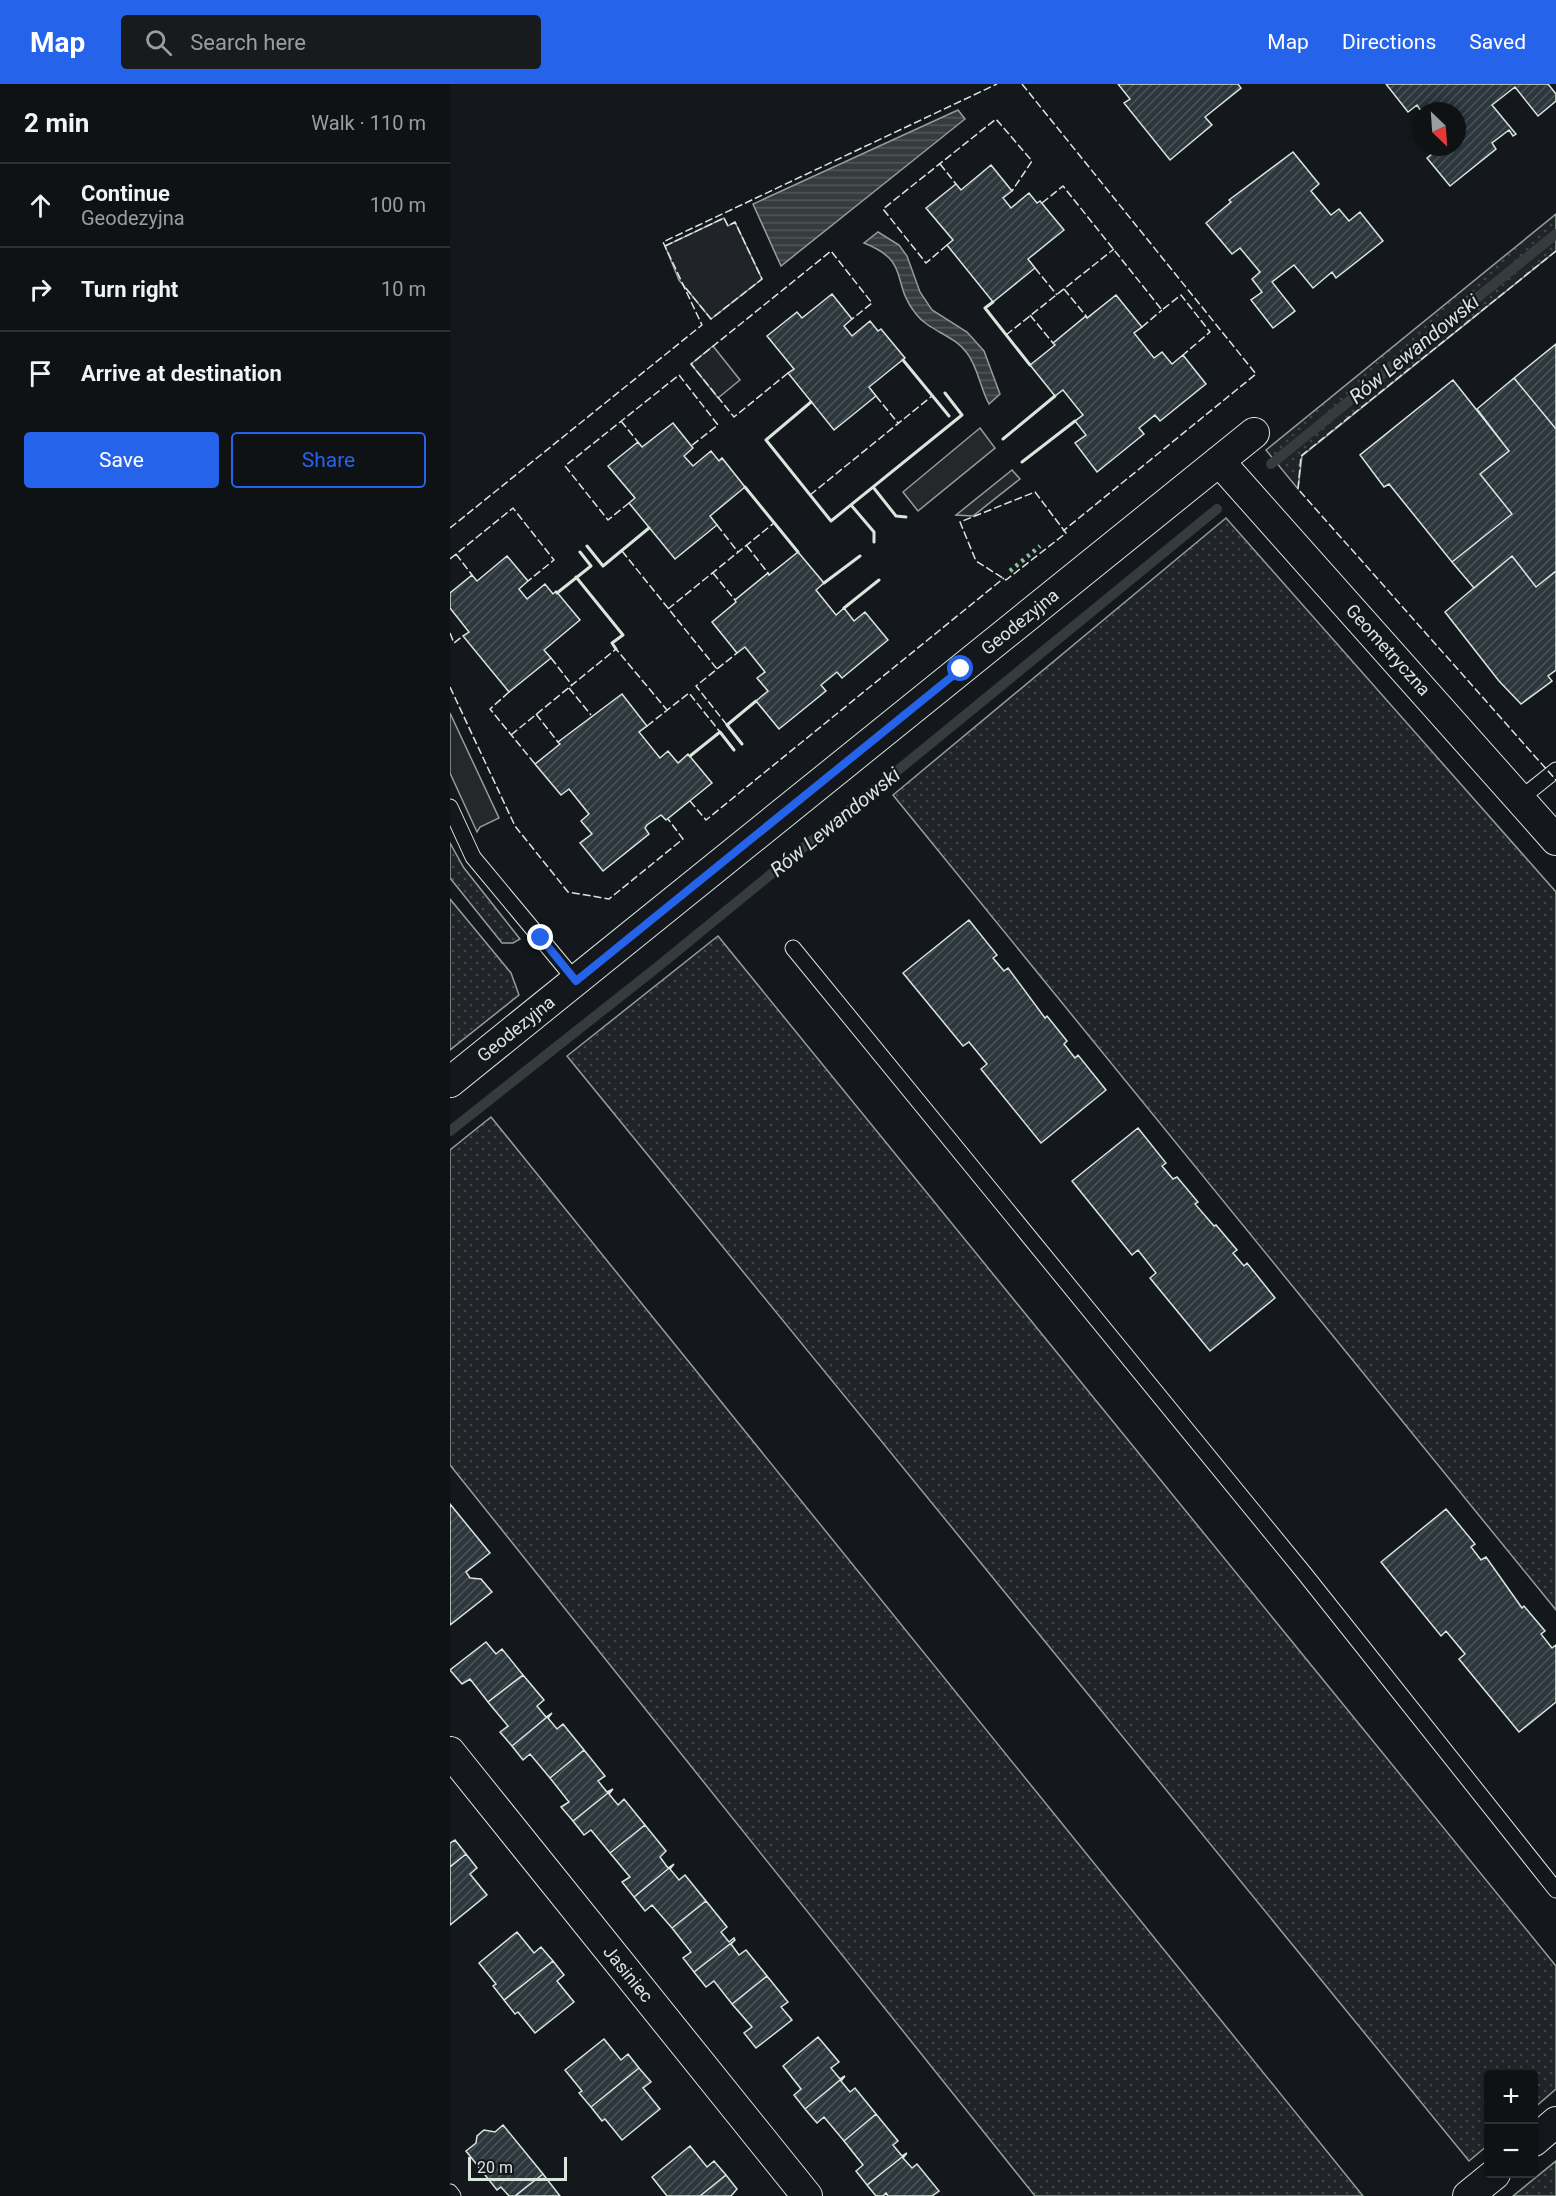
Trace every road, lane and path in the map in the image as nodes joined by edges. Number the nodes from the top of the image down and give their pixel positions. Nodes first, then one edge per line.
1 (1254, 433) dead end
2 (1220, 460) junction
3 (1556, 770) edge
4 (1520, 799) junction
5 (450, 807) edge
6 (1556, 840) edge
7 (793, 948) dead end
8 (576, 981) junction
9 (450, 1082) edge
10 (450, 1752) edge
11 (1556, 1890) edge
12 (1556, 2122) edge
13 (1538, 2137) edge
14 (1490, 2178) edge
15 (450, 2192) edge
16 (453, 2196) edge
17 (807, 2196) edge
18 (1468, 2196) edge

1 - 2 street, Geodezyjna
2 - 4 street, Geometryczna
2 - 8 street, Geodezyjna
3 - 4 lane
4 - 6 street, Geometryczna
5 - 8 lane
7 - 11 lane
8 - 9 street, Geodezyjna
10 - 17 street, Jasiniec
12 - 13 street
14 - 18 street
15 - 16 lane

